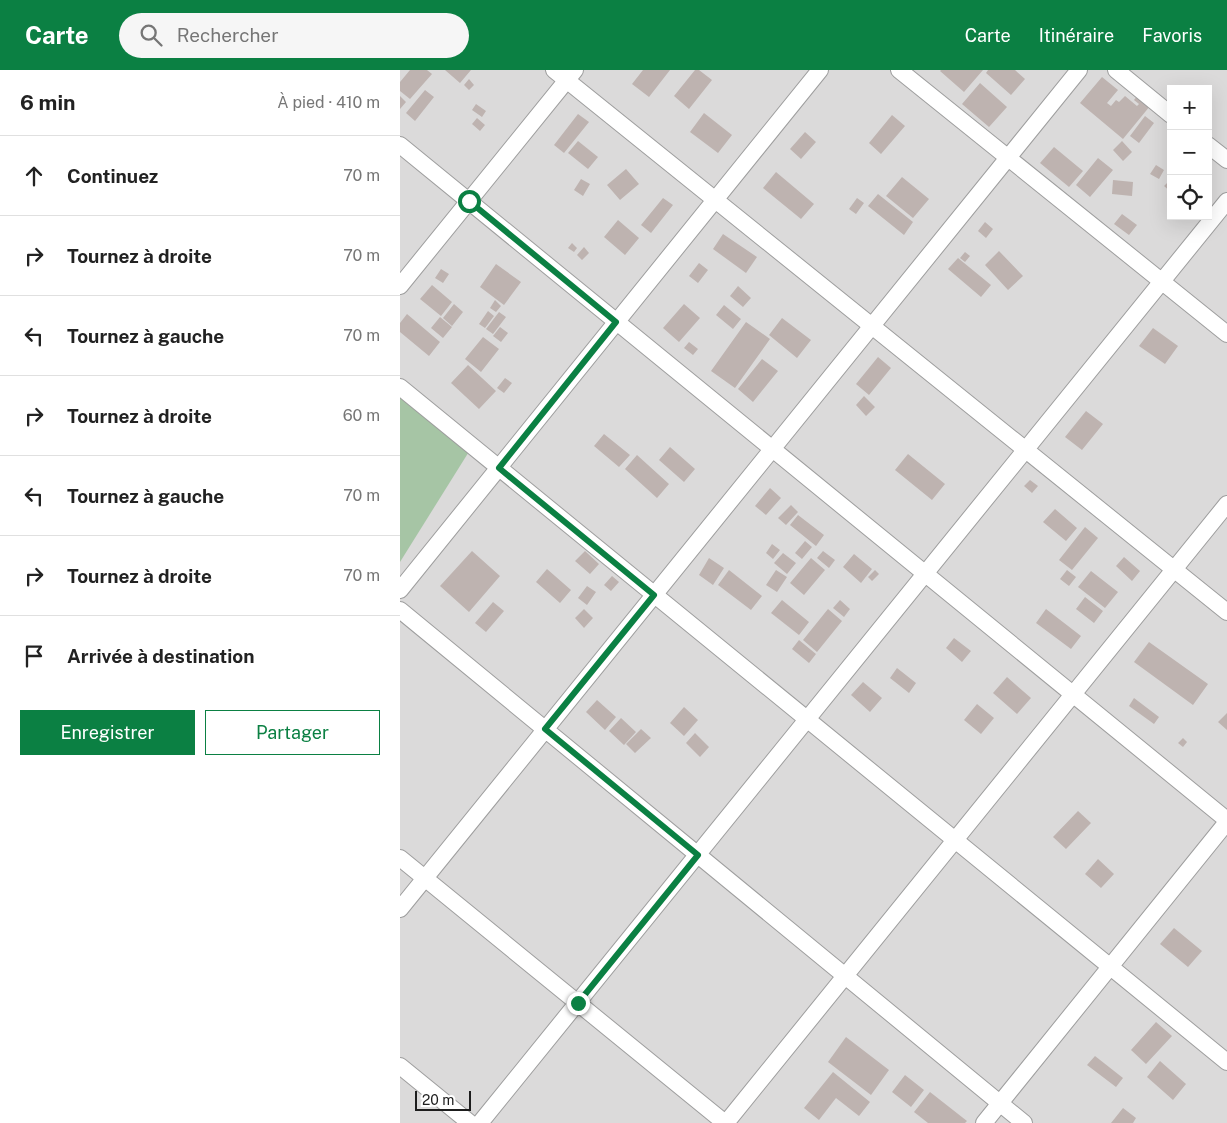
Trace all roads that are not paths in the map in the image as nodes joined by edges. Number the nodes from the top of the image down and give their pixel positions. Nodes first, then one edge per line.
1 (820, 70) edge
2 (899, 70) edge
3 (1079, 70) edge
4 (1116, 70) edge
5 (566, 73) edge
6 (1167, 112) edge
7 (400, 145) edge
8 (1212, 148) edge
9 (1008, 158) junction
10 (1227, 160) edge
11 (715, 200) junction
12 (469, 201) junction
13 (1227, 201) edge
14 (1162, 282) junction
15 (400, 286) edge
16 (616, 322) junction
17 (872, 326) junction
18 (1227, 334) edge
19 (400, 387) edge
20 (772, 449) junction
21 (1025, 450) junction
22 (499, 468) junction
23 (1227, 504) edge
24 (1174, 569) junction
25 (925, 574) junction
26 (400, 590) edge
27 (654, 595) junction
28 (400, 610) edge
29 (1227, 612) edge
30 (1073, 694) junction
31 (807, 719) junction
32 (545, 729) junction
33 (1227, 821) edge
34 (955, 840) junction
35 (698, 855) junction
36 (400, 858) edge
37 (425, 878) junction
38 (400, 909) edge
39 (1110, 966) junction
40 (845, 976) junction
41 (578, 1003) junction
42 (1227, 1062) edge
43 (400, 1066) edge
44 (1000, 1103) junction
45 (470, 1123) edge
46 (480, 1123) edge
47 (726, 1123) edge
48 (984, 1123) edge
49 (1024, 1123) edge

1 - 11 street
2 - 9 street
3 - 9 street
4 - 6 street
5 - 11 street
5 - 12 street
7 - 12 street
8 - 10 street
9 - 14 street
9 - 17 street
11 - 16 street
11 - 17 street
12 - 15 street
12 - 16 street
13 - 14 street
14 - 18 street
14 - 21 street
16 - 20 street
16 - 22 street
17 - 20 street
17 - 21 street
19 - 22 street
20 - 25 street
20 - 27 street
21 - 24 street
21 - 25 street
22 - 26 street
22 - 27 street
23 - 24 street
24 - 29 street
24 - 30 street
25 - 30 street
25 - 31 street
27 - 31 street
27 - 32 street
28 - 32 street
30 - 33 street
30 - 34 street
31 - 34 street
31 - 35 street
32 - 35 street
32 - 37 street
33 - 39 street
34 - 39 street
34 - 40 street
35 - 40 street
35 - 41 street
36 - 37 street
37 - 38 street
37 - 41 street
39 - 42 street
39 - 44 street
40 - 44 street
40 - 47 street
41 - 46 street
41 - 47 street
43 - 45 street
44 - 48 street
44 - 49 street

